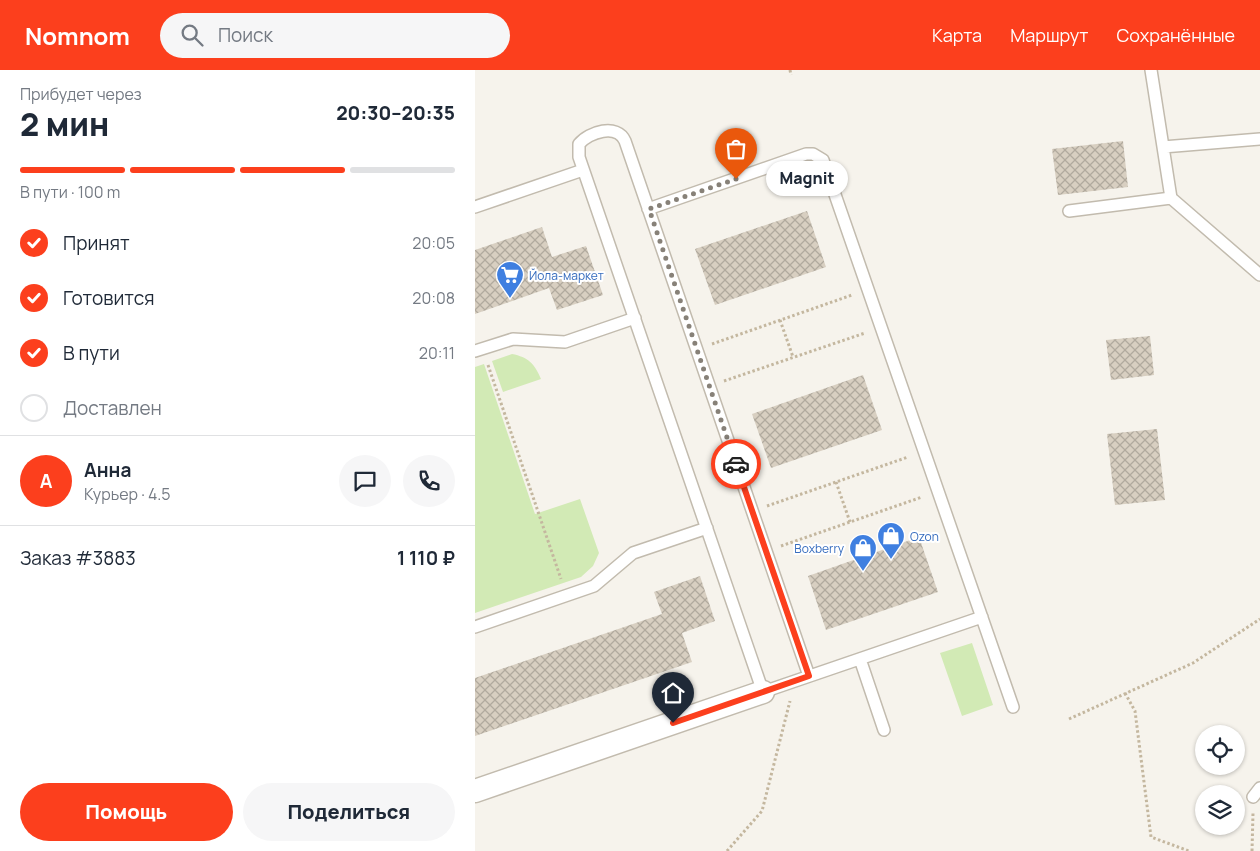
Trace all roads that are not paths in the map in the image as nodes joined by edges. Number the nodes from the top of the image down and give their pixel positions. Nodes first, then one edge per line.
1 (1151, 70) edge
2 (1260, 139) edge
3 (1163, 147) junction
4 (583, 170) junction
5 (1171, 198) junction
6 (475, 207) edge
7 (649, 209) junction
8 (1069, 210) dead end
9 (1260, 275) edge
10 (635, 318) junction
11 (478, 349) edge
12 (707, 528) junction
13 (981, 617) junction
14 (475, 627) edge
15 (860, 659) junction
16 (809, 676) junction
17 (763, 692) junction
18 (1013, 707) dead end
19 (885, 730) dead end
20 (475, 791) edge

1 - 3 lane
2 - 3 lane
3 - 5 lane
4 - 6 lane
4 - 7 lane
4 - 10 lane
5 - 8 lane
5 - 9 lane
7 - 13 lane
7 - 16 lane
10 - 11 lane
10 - 12 lane
12 - 14 lane
12 - 17 lane
13 - 15 lane
13 - 18 lane
15 - 16 lane
15 - 19 lane
16 - 17 lane
17 - 20 street

